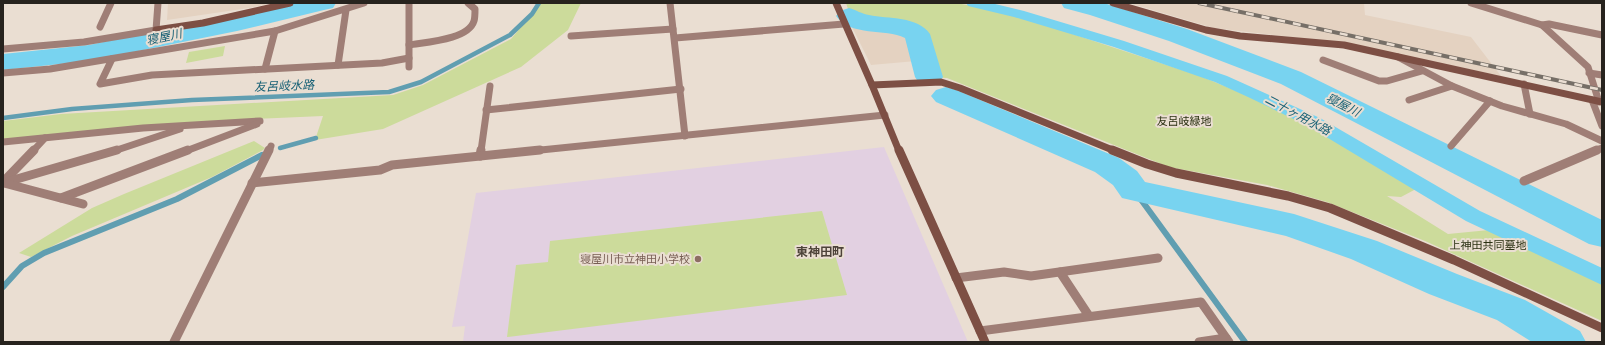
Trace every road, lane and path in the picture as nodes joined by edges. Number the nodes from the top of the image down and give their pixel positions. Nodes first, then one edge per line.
1 (111, 3) edge
2 (158, 3) edge
3 (290, 3) edge
4 (364, 3) edge
5 (409, 3) edge
6 (468, 3) edge
7 (670, 3) edge
8 (836, 3) edge
9 (1114, 3) edge
10 (1471, 3) edge
11 (346, 10) junction
12 (844, 24) junction
13 (1542, 25) junction
14 (100, 27) dead end
15 (673, 28) junction
16 (156, 30) junction
17 (275, 30) junction
18 (1602, 35) edge
19 (571, 36) dead end
20 (674, 38) junction
21 (409, 45) junction
22 (3, 49) edge
23 (1394, 55) junction
24 (112, 58) junction
25 (409, 58) junction
26 (1323, 60) dead end
27 (338, 65) junction
28 (409, 67) dead end
29 (265, 69) junction
30 (1422, 71) junction
31 (3, 73) edge
32 (1589, 73) junction
33 (1602, 75) edge
34 (1524, 84) junction
35 (872, 85) junction
36 (490, 86) dead end
37 (1452, 86) junction
38 (681, 89) junction
39 (1409, 100) dead end
40 (1490, 101) junction
41 (1597, 101) edge
42 (486, 110) junction
43 (1530, 114) junction
44 (885, 115) junction
45 (191, 125) junction
46 (1602, 126) edge
47 (685, 136) junction
48 (45, 138) junction
49 (1602, 141) edge
50 (3, 142) edge
51 (271, 146) dead end
52 (1451, 146) dead end
53 (1602, 148) edge
54 (480, 156) junction
55 (1524, 181) dead end
56 (3, 183) edge
57 (252, 183) junction
58 (61, 198) junction
59 (82, 204) dead end
60 (1158, 258) dead end
61 (1060, 272) junction
62 (956, 278) junction
63 (1089, 316) junction
64 (1602, 328) edge
65 (980, 331) junction
66 (1228, 340) edge
67 (174, 342) edge
68 (985, 342) edge
69 (1199, 342) edge

1 - 14 street
2 - 16 street
3 - 16 street
4 - 11 street
5 - 21 street
6 - 21 street
7 - 15 street
8 - 12 street
9 - 23 street
10 - 13 street
11 - 17 street
11 - 27 street
12 - 20 street
12 - 35 street
13 - 18 street
13 - 32 street
15 - 19 street
15 - 20 street
16 - 22 street
17 - 24 street
17 - 29 street
20 - 38 street
21 - 25 street
23 - 30 street
23 - 34 street
24 - 29 street
24 - 31 street
25 - 27 street
25 - 28 street
26 - 30 street
27 - 29 street
30 - 37 street
32 - 33 street
32 - 41 street
34 - 41 street
34 - 43 street
35 - 44 street
35 - 64 street
36 - 42 street
37 - 39 street
37 - 40 street
38 - 42 street
38 - 47 street
40 - 43 street
40 - 52 street
41 - 46 street
42 - 54 street
43 - 49 street
44 - 47 street
44 - 62 street
45 - 48 street
45 - 58 street
45 - 58 street
47 - 54 street
48 - 50 street
48 - 56 street
51 - 57 street
53 - 55 street
54 - 57 street
57 - 67 street
58 - 59 street
60 - 61 street
61 - 62 street
61 - 63 street
62 - 65 street
63 - 65 street
63 - 66 street
65 - 68 street
66 - 69 street

